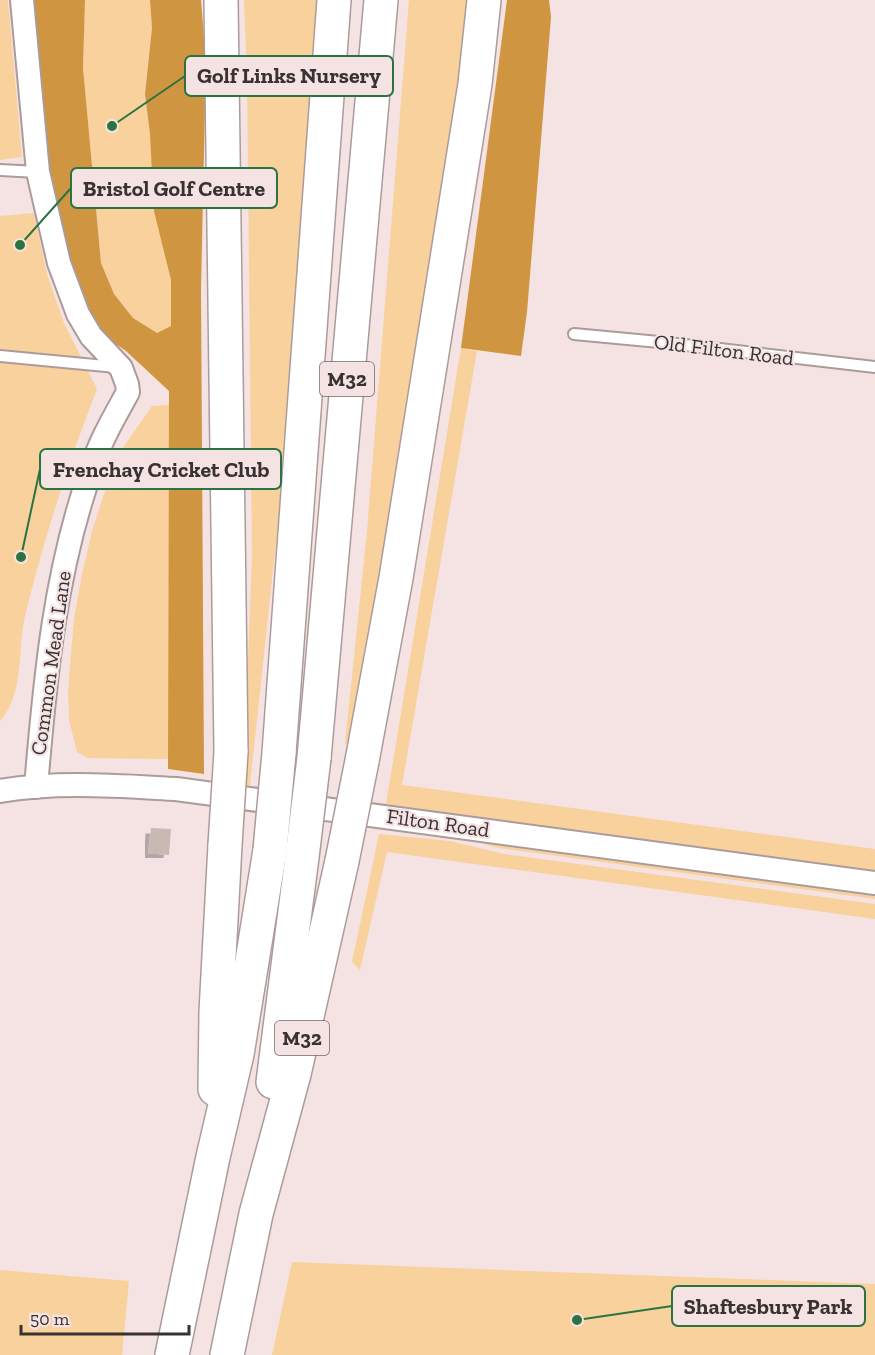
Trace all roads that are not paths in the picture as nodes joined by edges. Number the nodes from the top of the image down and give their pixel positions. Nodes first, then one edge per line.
1 (22, 0) edge
2 (221, 0) edge
3 (334, 0) edge
4 (381, 0) edge
5 (484, 0) edge
6 (0, 170) edge
7 (38, 172) junction
8 (574, 334) dead end
9 (0, 356) edge
10 (875, 367) edge
11 (122, 368) junction
12 (36, 787) junction
13 (0, 791) edge
14 (875, 883) edge
15 (213, 1157) junction
16 (256, 1214) junction
17 (172, 1355) edge
18 (227, 1355) edge

1 - 7 street
2 - 15 highway, M32, bridge
3 - 15 highway, M32, bridge
4 - 16 highway, M32, bridge
5 - 16 highway, M32, bridge
6 - 7 lane
7 - 11 street
8 - 10 lane, Old Filton Road
9 - 11 lane
11 - 12 street, Common Mead Lane
12 - 13 street, Filton Road
12 - 14 street, Filton Road
15 - 17 highway, M32
16 - 18 highway, M32

